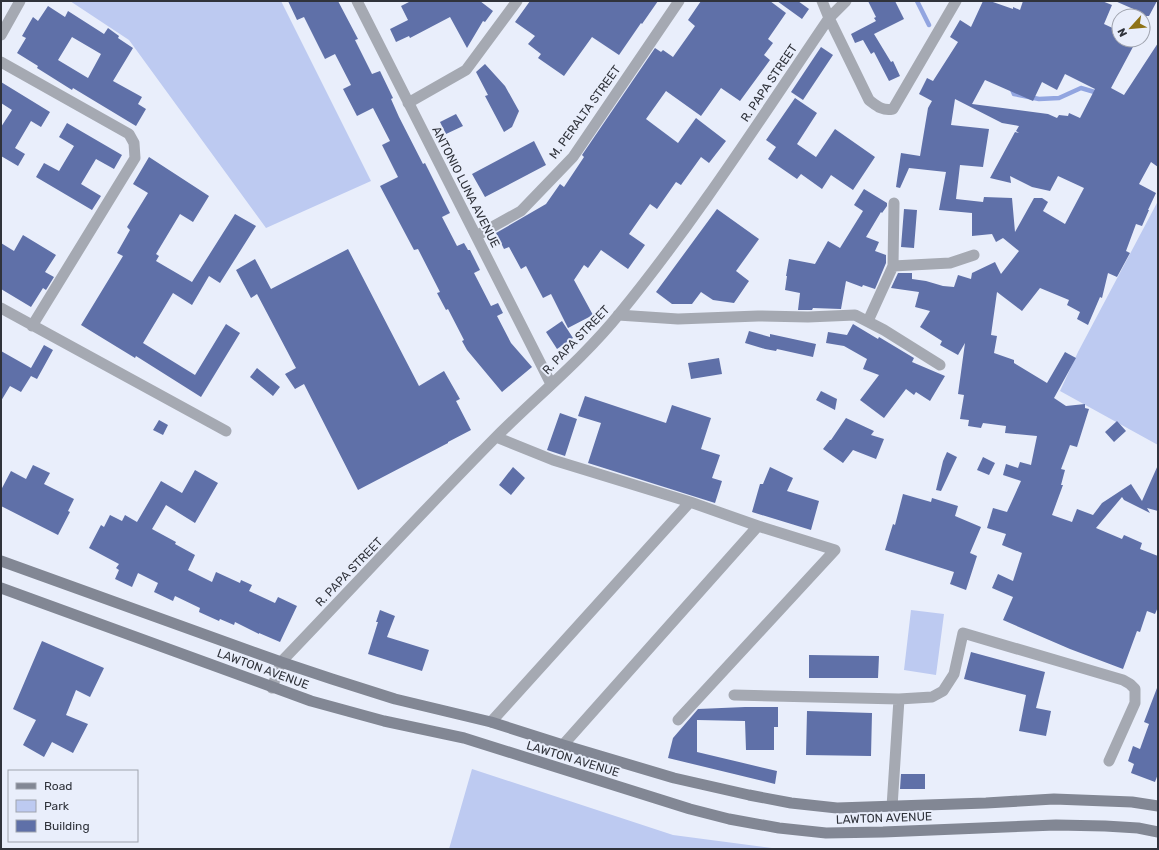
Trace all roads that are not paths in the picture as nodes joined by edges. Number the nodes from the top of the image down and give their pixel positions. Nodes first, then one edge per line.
1 (20, 1) edge
2 (357, 1) edge
3 (517, 1) edge
4 (679, 1) edge
5 (822, 1) edge
6 (846, 1) edge
7 (956, 1) edge
8 (829, 18) junction
9 (1, 35) edge
10 (1, 62) edge
11 (408, 103) junction
12 (894, 203) dead end
13 (476, 236) junction
14 (974, 255) dead end
15 (893, 266) junction
16 (1, 308) edge
17 (618, 315) junction
18 (868, 321) junction
19 (32, 326) junction
20 (940, 366) dead end
21 (551, 384) junction
22 (226, 431) dead end
23 (496, 437) junction
24 (690, 502) junction
25 (758, 526) junction
26 (1, 560) edge
27 (1, 588) edge
28 (281, 662) junction
29 (272, 688) junction
30 (734, 695) dead end
31 (899, 699) junction
32 (678, 720) dead end
33 (491, 722) junction
34 (563, 745) junction
35 (1109, 761) dead end
36 (1158, 806) edge
37 (892, 807) junction
38 (1158, 832) edge

1 - 9 street
2 - 11 street, ANTONIO LUNA AVENUE
3 - 11 street
4 - 13 street, M. PERALTA STREET
5 - 8 street
6 - 8 street, R. PAPA STREET
7 - 8 street
8 - 17 street, R. PAPA STREET
10 - 19 street
11 - 13 street, ANTONIO LUNA AVENUE
12 - 15 street
13 - 21 street, ANTONIO LUNA AVENUE
14 - 15 street
15 - 18 street
16 - 19 street
17 - 18 street
17 - 21 street, R. PAPA STREET
18 - 20 street
19 - 22 street
21 - 23 street, R. PAPA STREET
23 - 24 street
23 - 28 street, R. PAPA STREET
24 - 25 street
24 - 33 street
25 - 32 street
25 - 34 street
26 - 28 main road, LAWTON AVENUE
27 - 29 main road, LAWTON AVENUE
28 - 29 street
28 - 33 main road, LAWTON AVENUE
29 - 38 main road, LAWTON AVENUE
30 - 31 street
31 - 35 street
31 - 37 street
33 - 34 main road, LAWTON AVENUE
34 - 37 main road, LAWTON AVENUE
36 - 37 main road, LAWTON AVENUE

